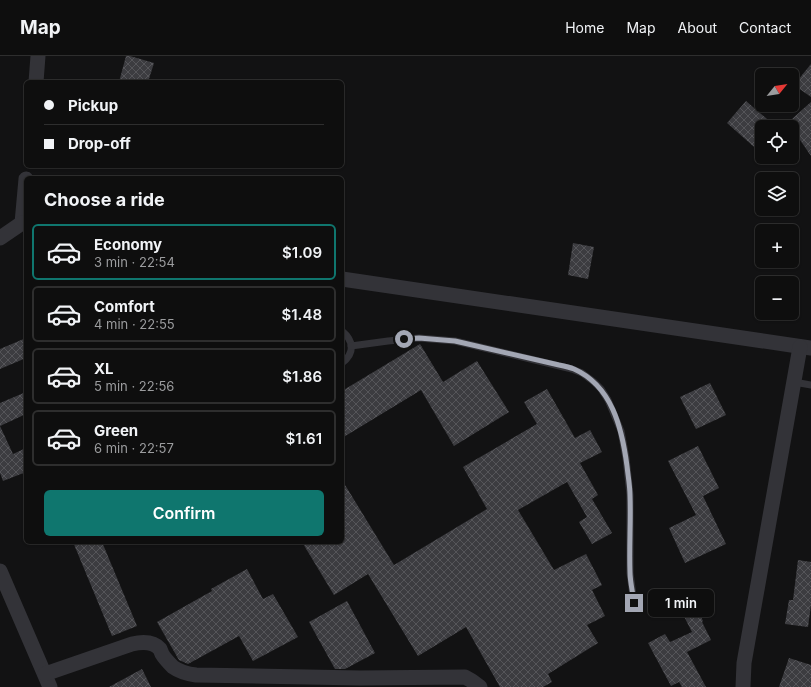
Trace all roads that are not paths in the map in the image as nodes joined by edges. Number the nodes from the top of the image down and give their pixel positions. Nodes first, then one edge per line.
1 (38, 56) edge
2 (36, 80) edge
3 (24, 223) edge
4 (0, 238) edge
5 (344, 279) edge
6 (344, 333) edge
7 (351, 346) junction
8 (806, 348) edge
9 (344, 361) edge
10 (794, 382) junction
11 (811, 385) edge
12 (0, 571) edge
13 (634, 603) dead end
14 (47, 681) edge
15 (480, 687) edge
16 (743, 687) edge

1 - 2 street
3 - 4 street
5 - 8 street
6 - 7 lane
7 - 9 lane
7 - 13 lane
8 - 10 street
10 - 11 lane
10 - 16 street
12 - 14 street
14 - 15 street

